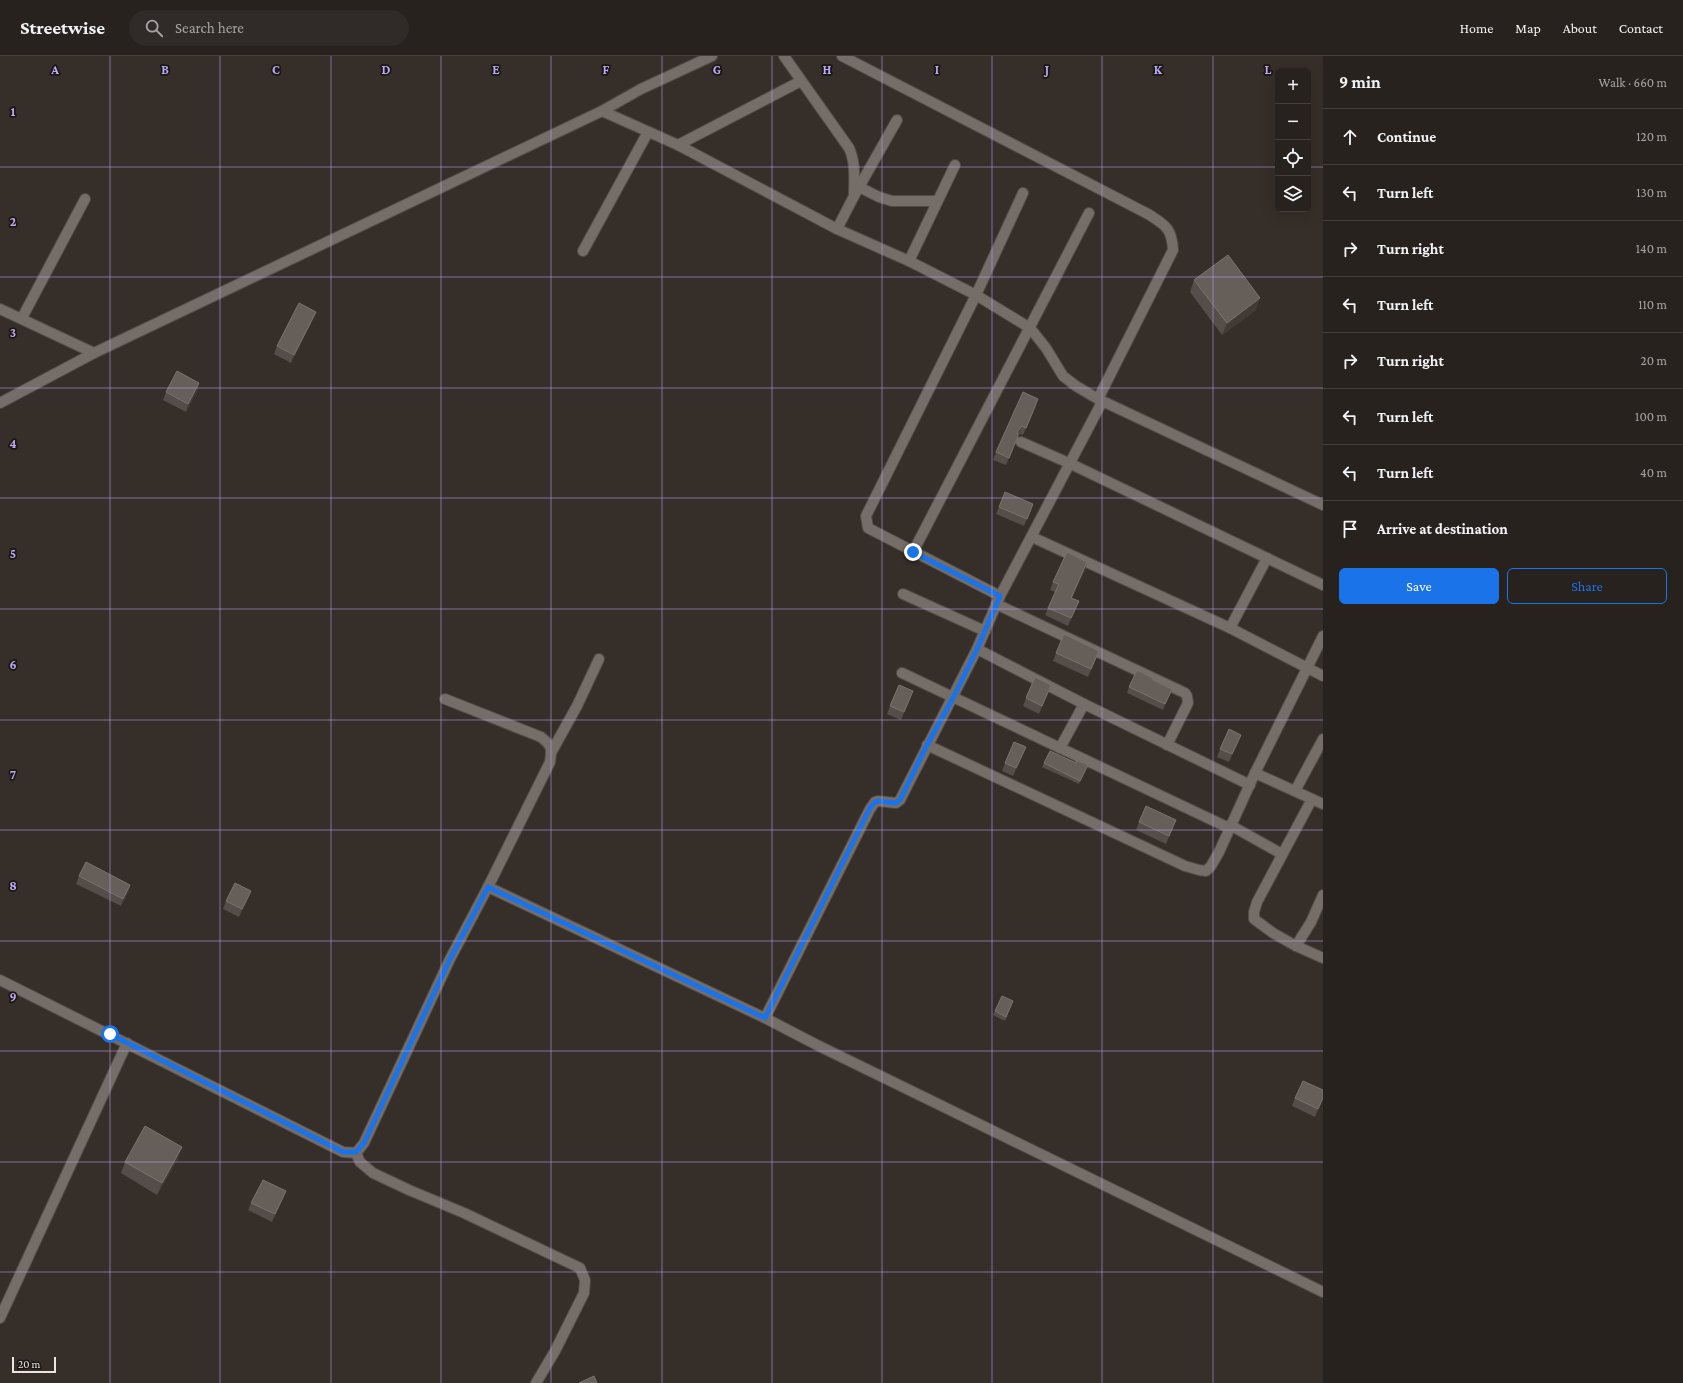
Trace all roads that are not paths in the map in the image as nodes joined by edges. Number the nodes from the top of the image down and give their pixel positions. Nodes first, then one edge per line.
1 (712, 56) edge
2 (784, 56) edge
3 (842, 56) edge
4 (801, 81) junction
5 (602, 111) junction
6 (897, 120) dead end
7 (648, 132) junction
8 (678, 145) junction
9 (955, 165) dead end
10 (856, 192) junction
11 (1023, 193) dead end
12 (85, 199) dead end
13 (937, 201) junction
14 (1089, 213) dead end
15 (837, 229) junction
16 (583, 251) dead end
17 (909, 261) junction
18 (976, 295) junction
19 (0, 308) edge
20 (22, 318) junction
21 (1030, 328) junction
22 (94, 353) junction
23 (1100, 401) junction
24 (0, 403) edge
25 (1021, 442) dead end
26 (1071, 464) junction
27 (1323, 505) edge
28 (1032, 537) junction
29 (913, 552) junction
30 (1267, 558) junction
31 (1323, 585) edge
32 (903, 594) dead end
33 (998, 600) junction
34 (1230, 628) junction
35 (985, 631) junction
36 (1323, 636) edge
37 (977, 649) junction
38 (599, 659) dead end
39 (1307, 668) junction
40 (902, 673) dead end
41 (1323, 676) edge
42 (953, 698) junction
43 (445, 699) dead end
44 (1084, 704) junction
45 (1323, 739) edge
46 (927, 745) junction
47 (1167, 745) junction
48 (1060, 748) junction
49 (552, 751) junction
50 (1255, 773) junction
51 (1250, 785) junction
52 (1295, 791) junction
53 (1312, 799) junction
54 (1323, 804) edge
55 (1230, 826) junction
56 (1282, 854) junction
57 (488, 887) junction
58 (1323, 895) edge
59 (1296, 946) junction
60 (1323, 958) edge
61 (0, 980) edge
62 (765, 1018) junction
63 (127, 1043) junction
64 (356, 1152) junction
65 (1323, 1292) edge
66 (0, 1318) edge
67 (536, 1383) edge

1 - 5 street
2 - 4 street
3 - 23 street
4 - 8 street
4 - 10 street
5 - 7 street
5 - 22 street
6 - 10 street
7 - 8 street
7 - 16 street
8 - 15 street
9 - 13 street
10 - 13 street
10 - 15 street
11 - 18 street
12 - 20 street
13 - 17 street
14 - 21 street
15 - 17 street
17 - 18 street
18 - 21 street
18 - 29 street
19 - 20 street
20 - 22 street
21 - 23 street
21 - 29 street
22 - 24 street
23 - 26 street
23 - 27 street
25 - 26 street
26 - 28 street
26 - 30 street
28 - 33 street
28 - 34 street
29 - 33 street
30 - 31 street
30 - 34 street
32 - 35 street
33 - 35 street
33 - 47 street
34 - 39 street
35 - 37 street
36 - 39 street
37 - 42 street
37 - 44 street
38 - 49 street
39 - 41 street
39 - 50 street
40 - 42 street
42 - 46 street
42 - 48 street
43 - 49 street
44 - 47 street
44 - 48 street
45 - 52 street
46 - 55 street
46 - 62 street
47 - 51 street
48 - 55 street
49 - 57 street
50 - 51 street
50 - 52 street
51 - 55 street
52 - 53 street
53 - 54 street
53 - 56 street
55 - 56 street
56 - 59 street
57 - 62 street
57 - 64 street
58 - 59 street
59 - 60 street
61 - 63 street
62 - 65 street
63 - 64 street
63 - 66 street
64 - 67 street

